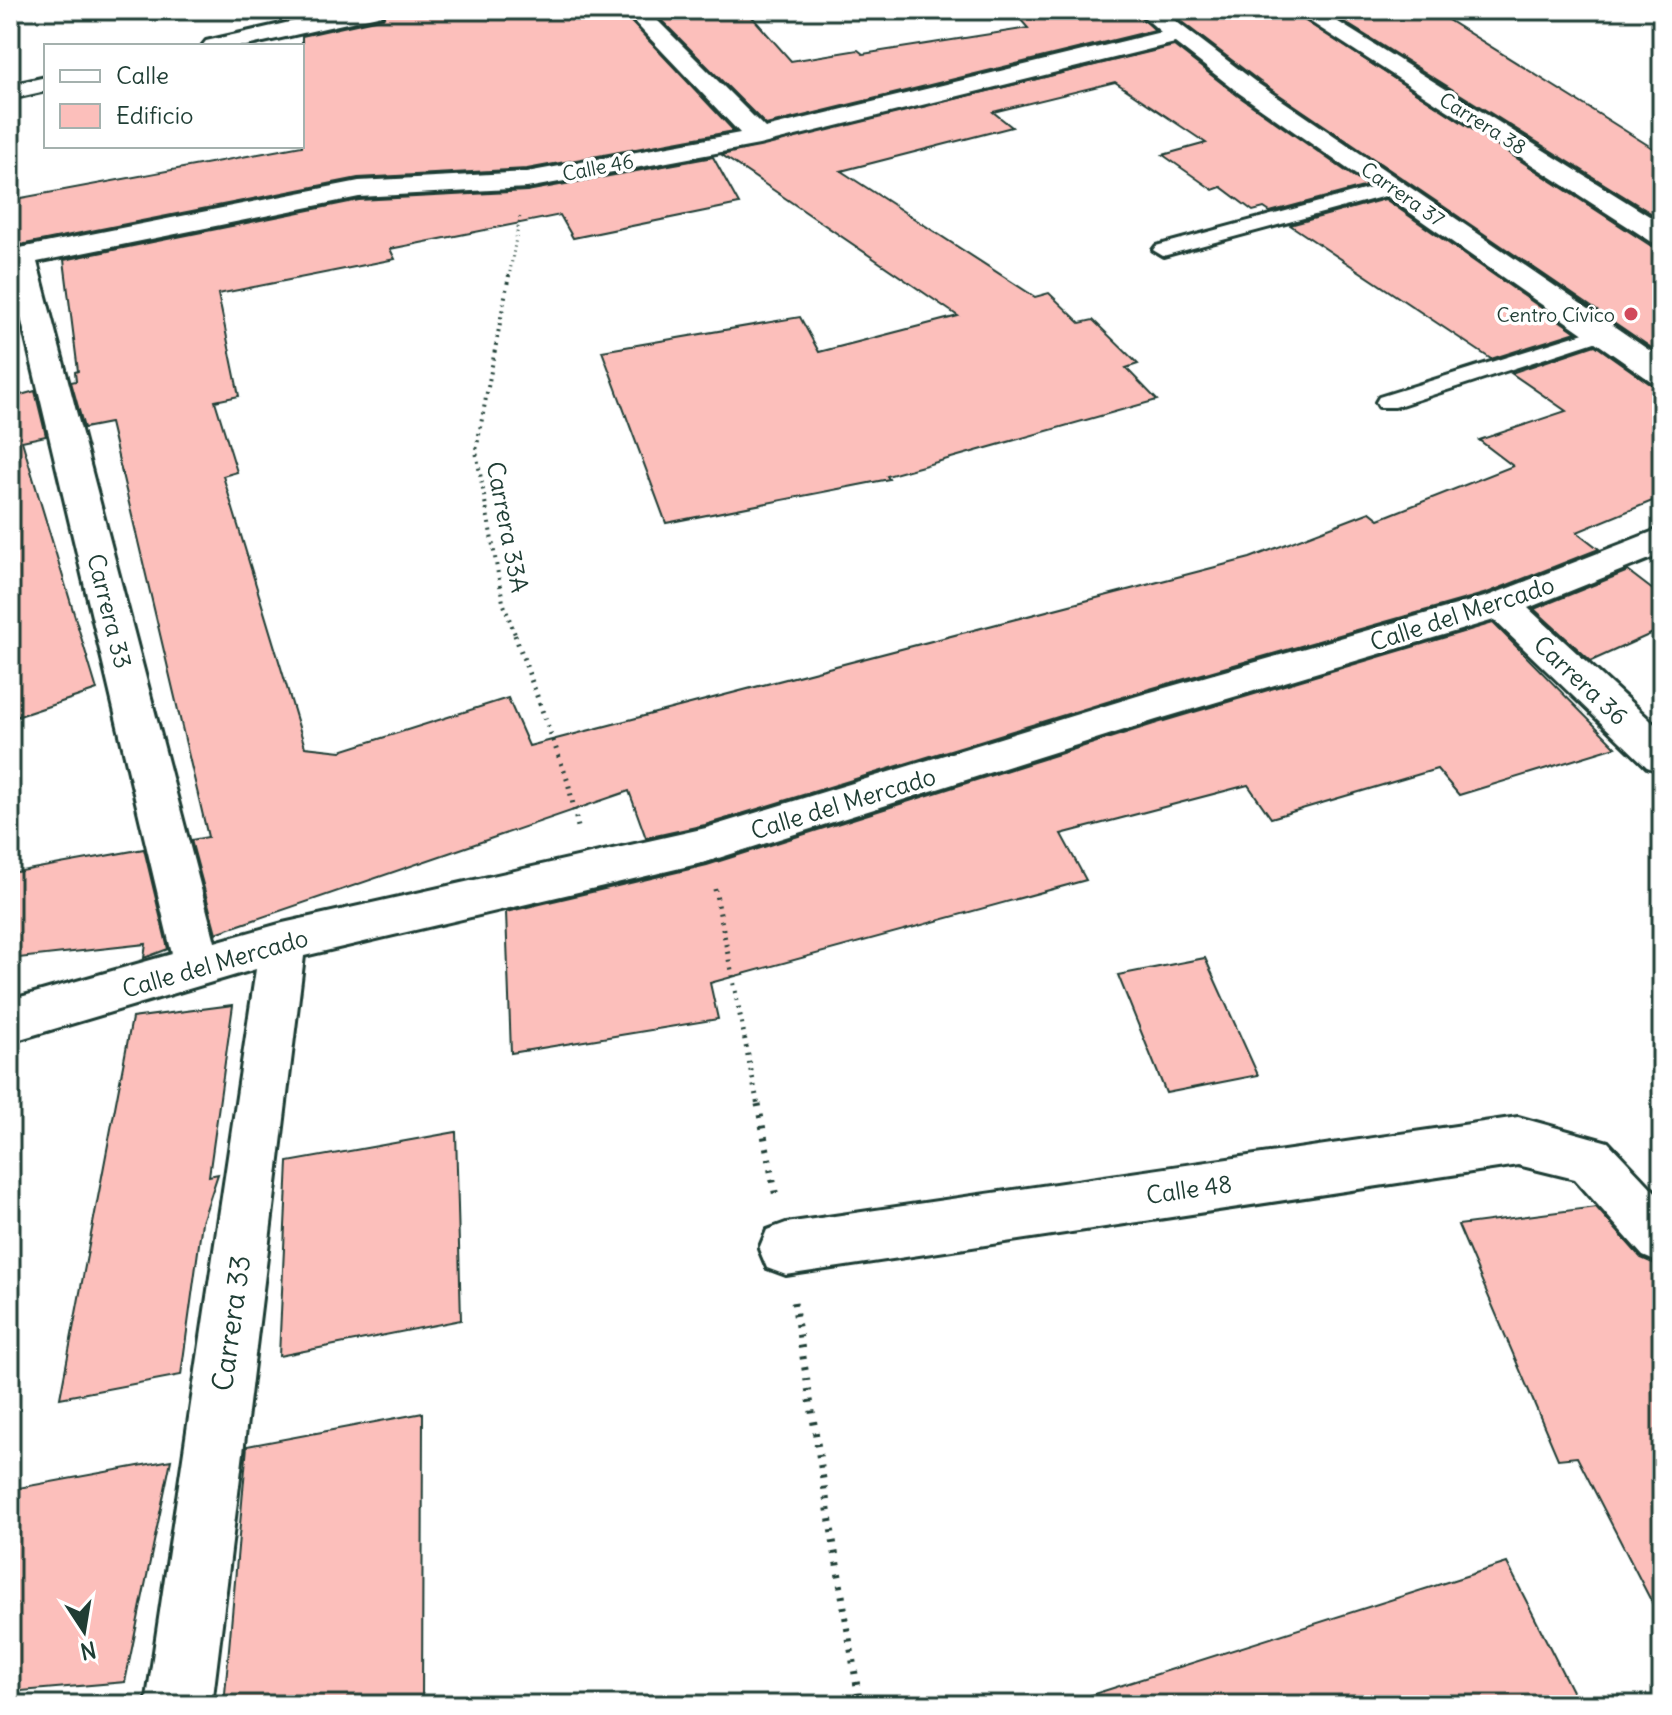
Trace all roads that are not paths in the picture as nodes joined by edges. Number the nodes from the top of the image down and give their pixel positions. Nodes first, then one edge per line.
1 (374, 10) edge
2 (634, 10) edge
3 (1147, 10) edge
4 (1303, 10) edge
5 (1179, 35) junction
6 (223, 44) edge
7 (44, 84) edge
8 (10, 92) edge
9 (759, 137) junction
10 (1393, 188) junction
11 (1662, 236) edge
12 (1163, 250) dead end
13 (16, 257) edge
14 (1603, 333) junction
15 (1662, 374) edge
16 (1387, 402) dead end
17 (1662, 540) edge
18 (1501, 605) junction
19 (1662, 756) edge
20 (283, 942) junction
21 (198, 966) junction
22 (10, 1021) edge
23 (1662, 1238) edge
24 (786, 1249) dead end
25 (179, 1705) edge

1 - 6 street
2 - 9 street
3 - 5 street, Carrera 37
4 - 11 street, Carrera 38
5 - 9 street, Calle 46
5 - 10 street, Carrera 37
7 - 8 street
9 - 13 street, Calle 46
10 - 12 lane
10 - 14 street, Carrera 37
13 - 21 street, Carrera 33
14 - 15 street, Carrera 37
14 - 16 lane
17 - 18 street, Calle del Mercado
18 - 19 street, Carrera 36
18 - 20 street, Calle del Mercado
20 - 21 street, Calle del Mercado
20 - 25 street, Carrera 33
21 - 22 street, Calle del Mercado
23 - 24 street, Calle 48

